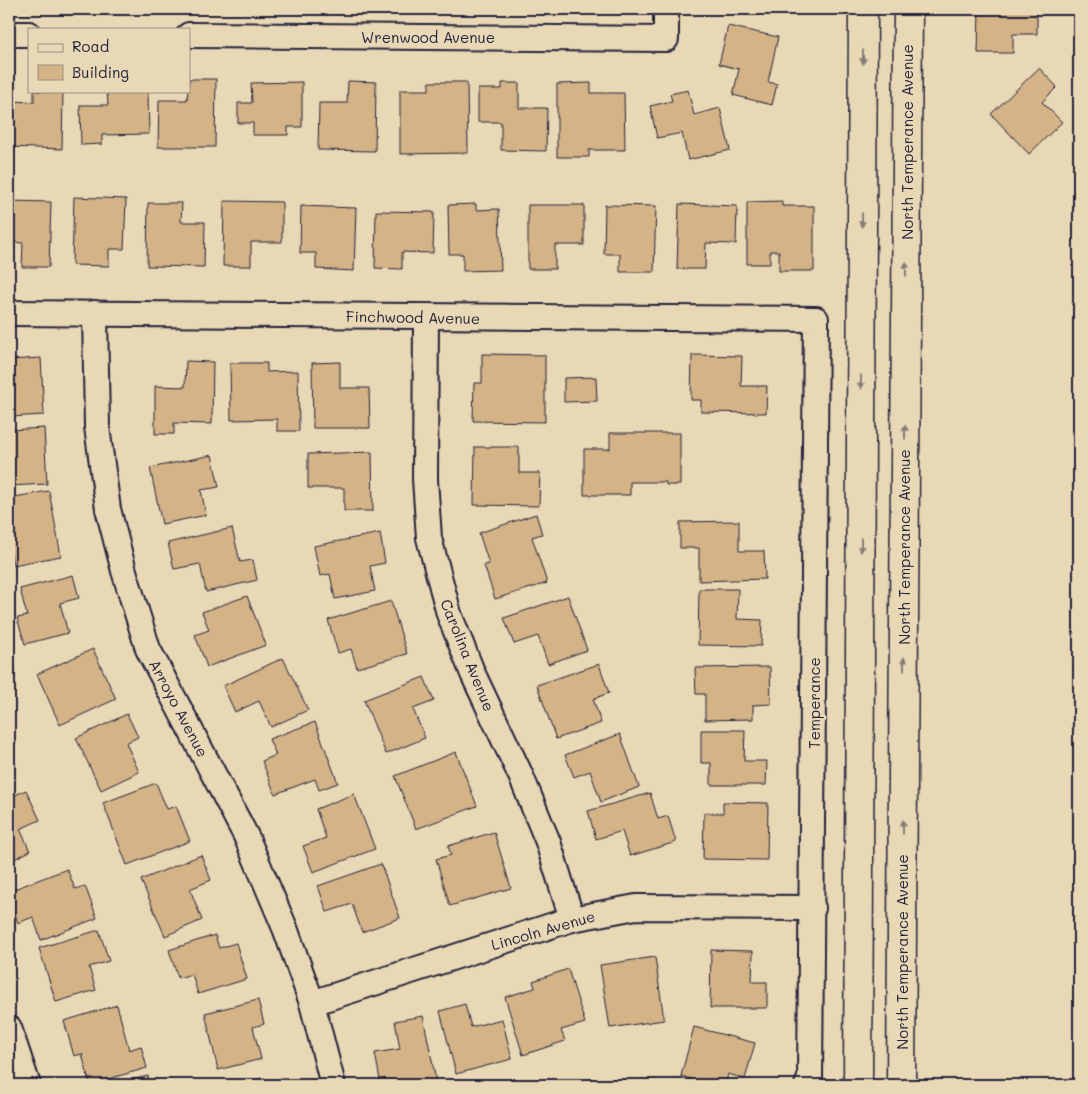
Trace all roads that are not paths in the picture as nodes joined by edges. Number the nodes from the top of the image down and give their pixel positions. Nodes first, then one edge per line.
1 (666, 9) edge
2 (863, 9) edge
3 (908, 9) edge
4 (9, 34) edge
5 (28, 34) edge
6 (190, 35) edge
7 (9, 313) edge
8 (95, 313) junction
9 (426, 317) junction
10 (816, 320) joint
11 (813, 908) junction
12 (572, 919) junction
13 (312, 1003) junction
14 (9, 1028) edge
15 (28, 1085) edge
16 (333, 1085) edge
17 (807, 1085) edge
18 (858, 1085) edge
19 (901, 1085) edge

1 - 6 street, Wrenwood Avenue
2 -> 18 main road
19 -> 3 main road, North Temperance Avenue
4 - 5 street
7 - 8 street, Finchwood Avenue
8 - 9 street, Finchwood Avenue
8 - 13 street, Arroyo Avenue
9 - 10 street, Finchwood Avenue
9 - 12 street, Carolina Avenue
10 - 11 street, Temperance
11 - 12 street, Lincoln Avenue
11 - 17 street, Temperance
12 - 13 street, Lincoln Avenue
13 - 16 street, Arroyo Avenue
14 - 15 street

